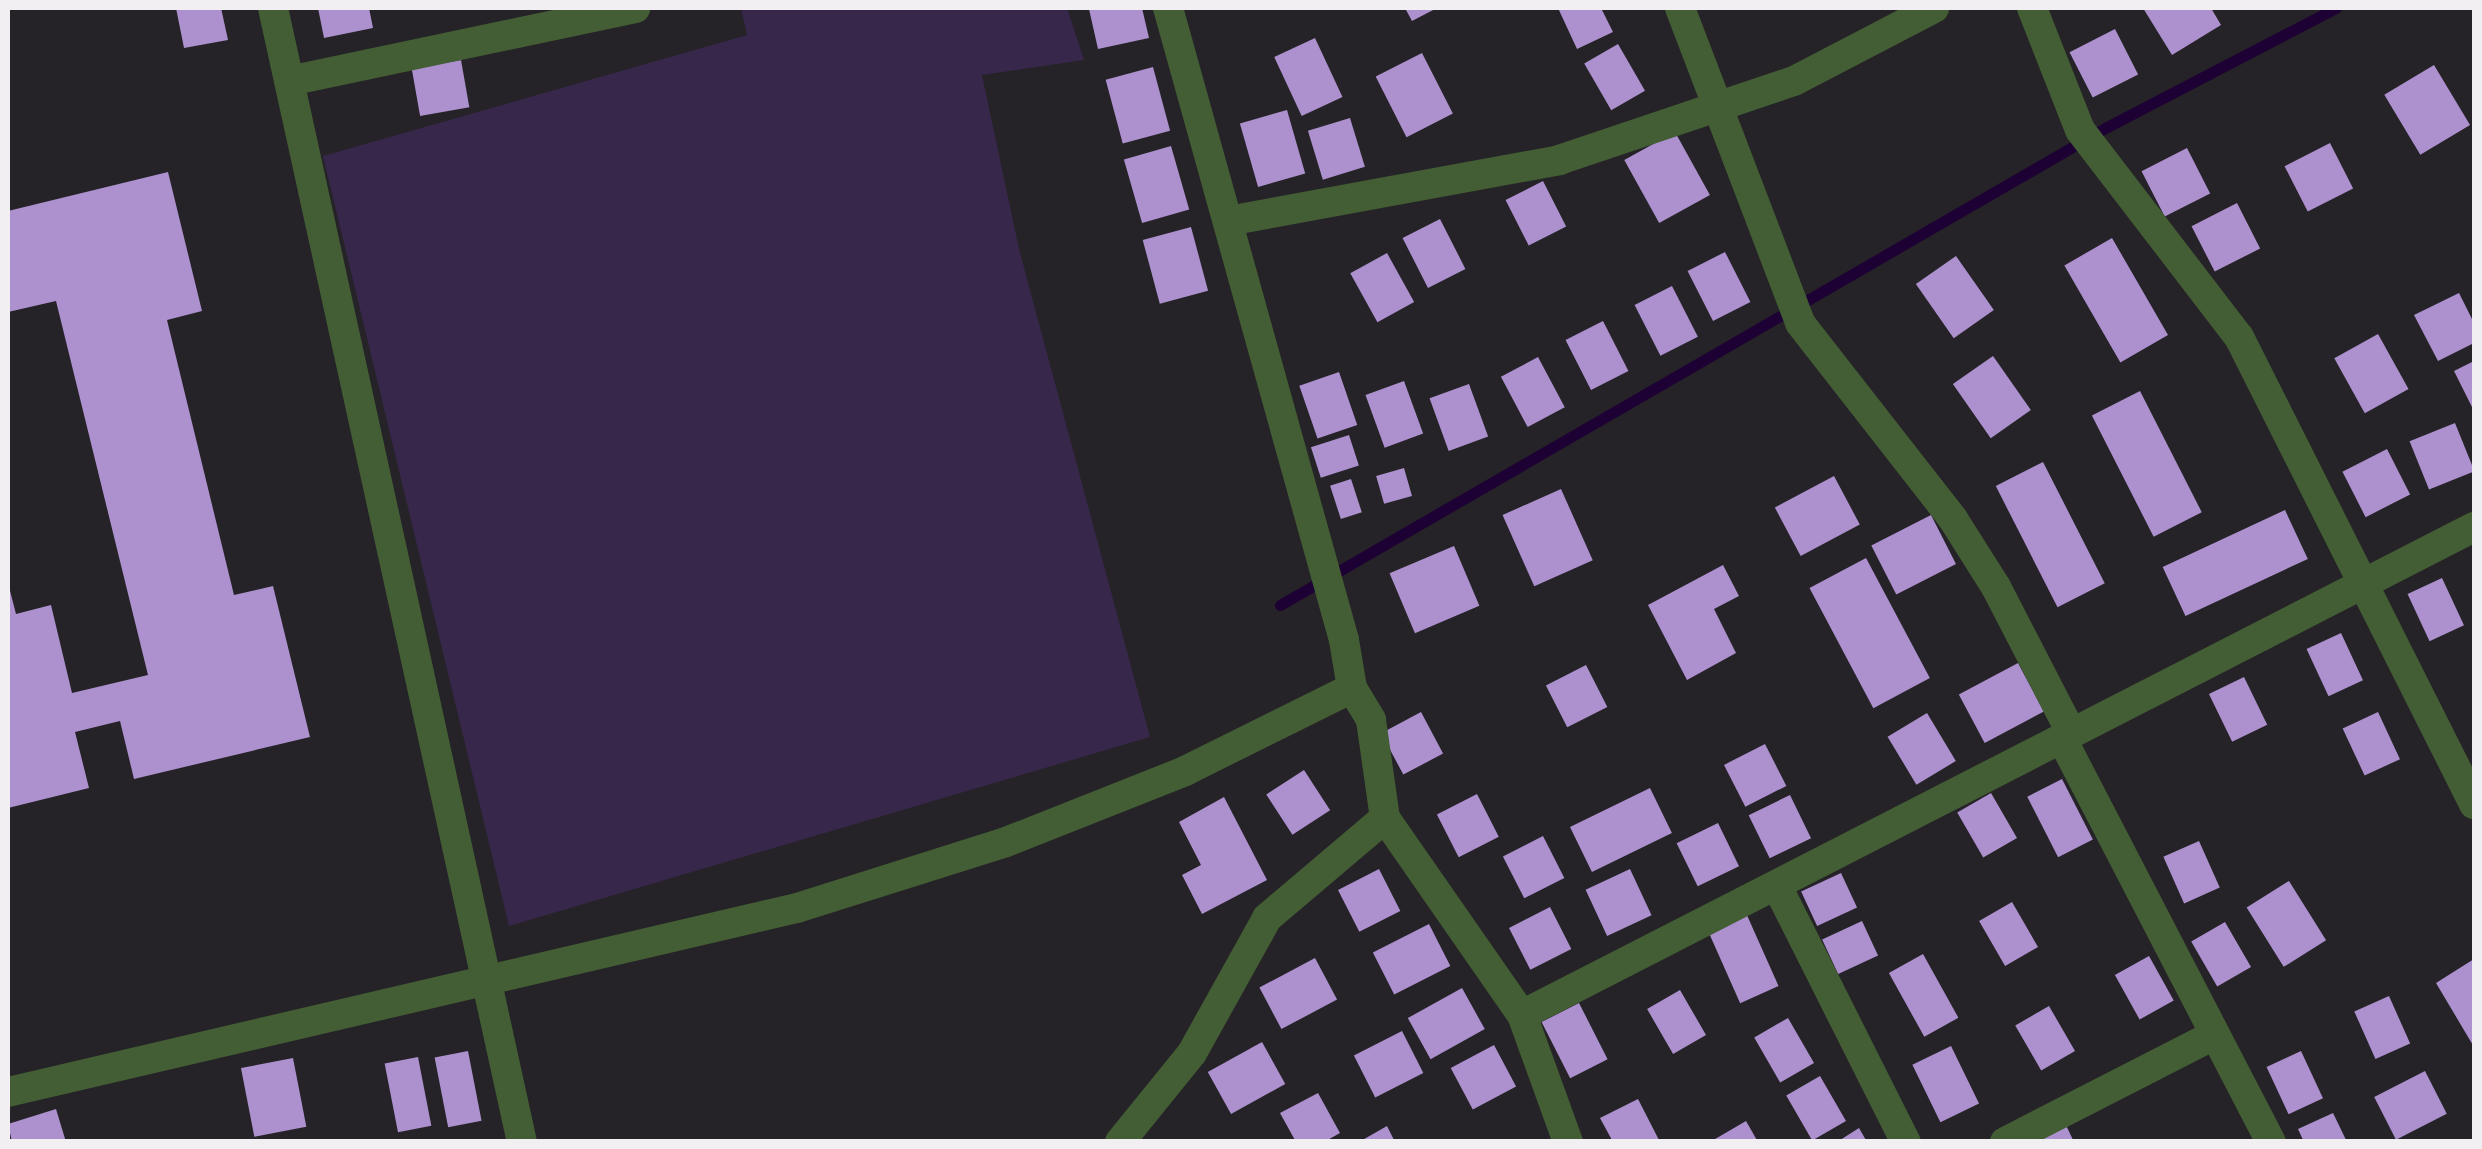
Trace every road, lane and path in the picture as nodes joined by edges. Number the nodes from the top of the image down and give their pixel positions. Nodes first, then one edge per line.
1 (273, 8) edge
2 (635, 8) edge
3 (1168, 8) edge
4 (1680, 8) edge
5 (1934, 8) edge
6 (2032, 8) edge
7 (289, 81) junction
8 (1717, 104) junction
9 (1228, 222) junction
10 (2474, 527) edge
11 (2362, 585) junction
12 (1352, 688) junction
13 (2067, 737) junction
14 (2474, 804) edge
15 (1385, 818) junction
16 (1778, 886) junction
17 (485, 985) junction
18 (1522, 1016) junction
19 (2214, 1035) junction
20 (8, 1092) edge
21 (522, 1142) edge
22 (1120, 1142) edge
23 (1568, 1142) edge
24 (1906, 1142) edge
25 (2006, 1142) edge
26 (2271, 1142) edge

1 - 7 street
2 - 7 street
3 - 9 street
4 - 8 street
5 - 8 street
6 - 11 street
7 - 17 street
8 - 9 street
8 - 13 street
9 - 12 street
10 - 11 street
11 - 13 street
11 - 14 street
12 - 15 street
12 - 17 street
13 - 16 street
13 - 19 street
15 - 18 street
15 - 22 street
16 - 18 street
16 - 24 street
17 - 20 street
17 - 21 street
18 - 23 street
19 - 25 street
19 - 26 street

